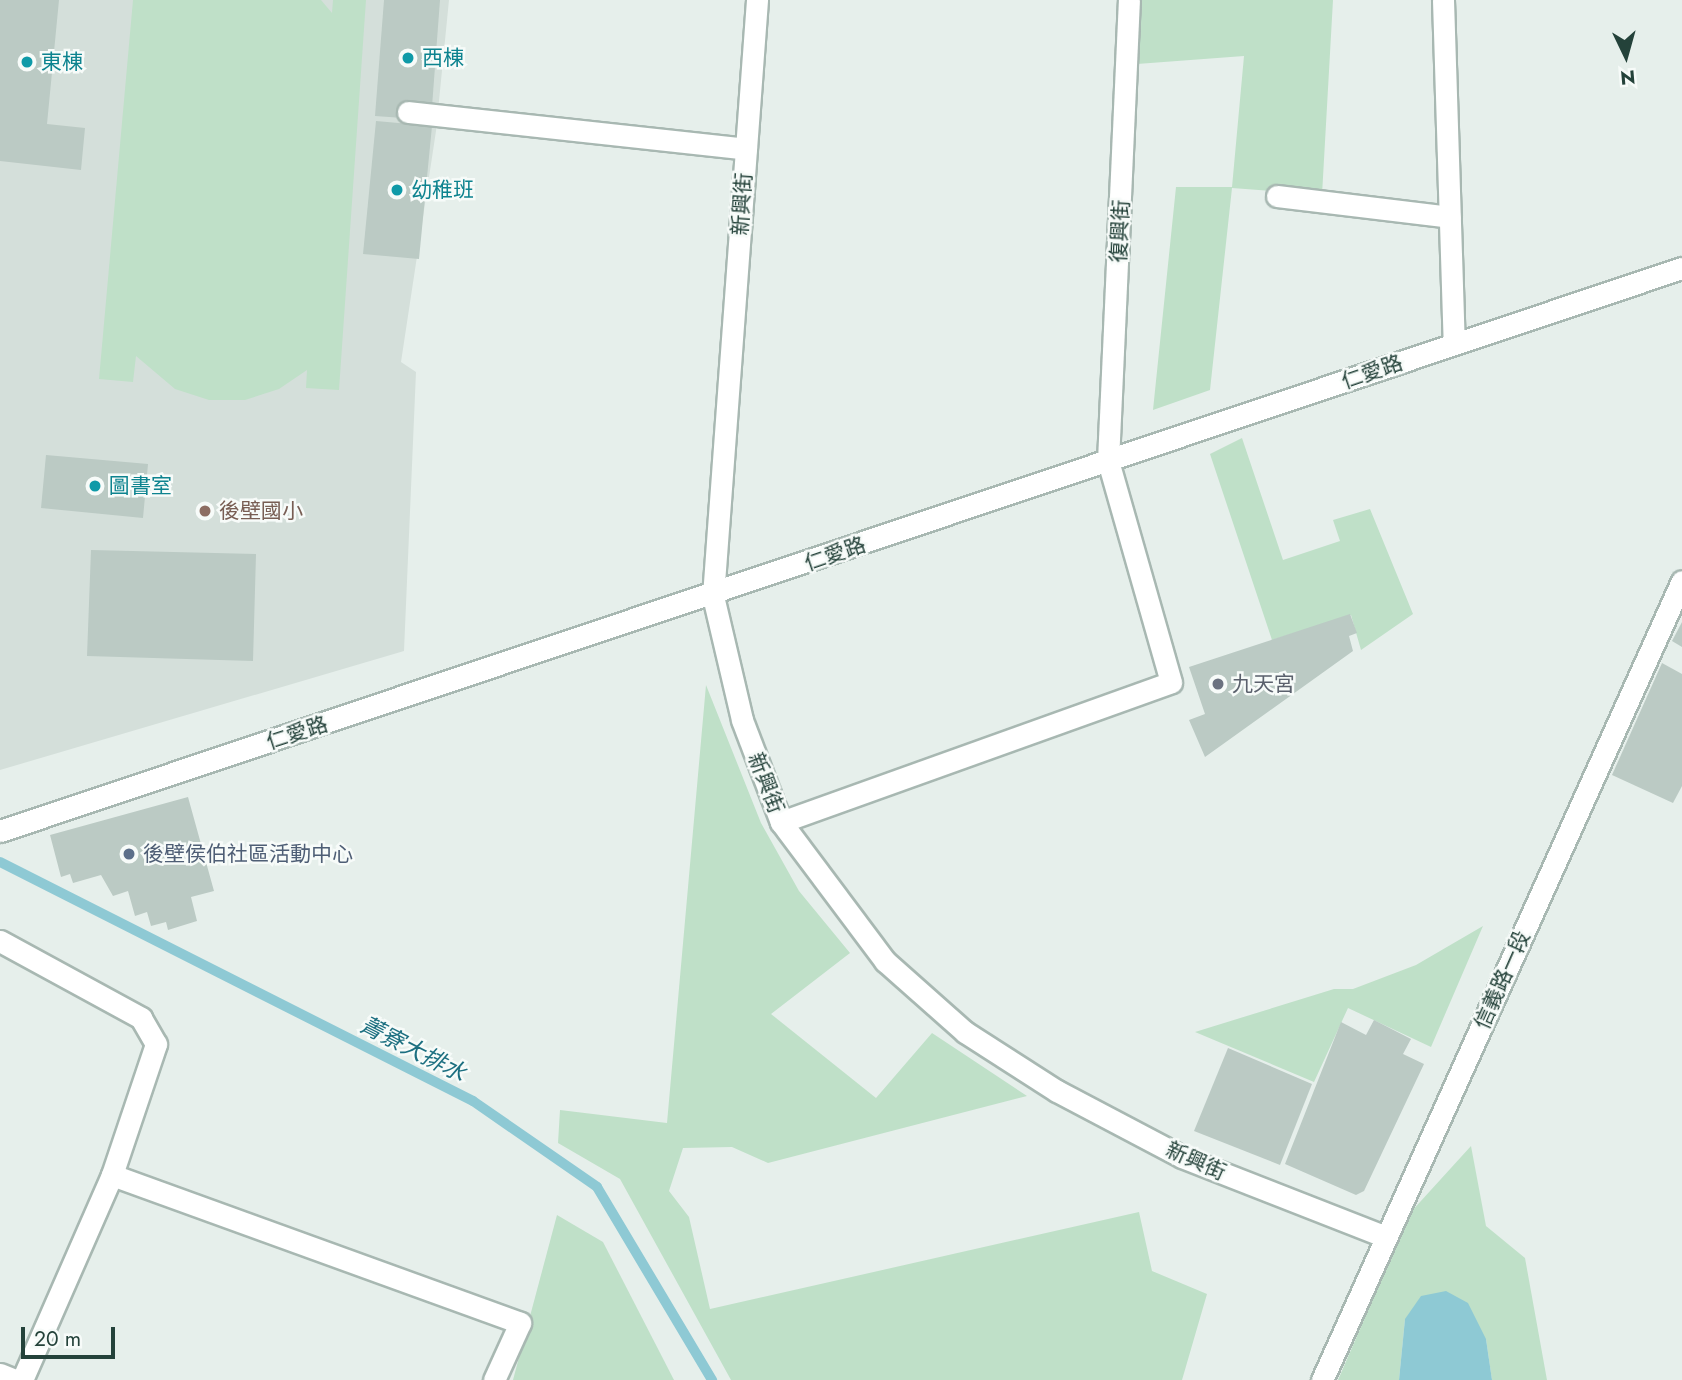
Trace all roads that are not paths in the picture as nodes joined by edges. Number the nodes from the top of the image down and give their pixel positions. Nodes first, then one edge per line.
1 (757, 0) edge
2 (1129, 0) edge
3 (1443, 0) edge
4 (408, 113) dead end
5 (746, 149) junction
6 (1276, 196) dead end
7 (1450, 217) junction
8 (1678, 274) edge
9 (1454, 344) junction
10 (1108, 461) junction
11 (1682, 581) edge
12 (713, 596) junction
13 (781, 822) junction
14 (0, 831) edge
15 (0, 941) edge
16 (112, 1175) junction
17 (1386, 1237) junction
18 (0, 1374) edge
19 (15, 1380) edge
20 (22, 1380) edge
21 (494, 1380) edge
22 (1322, 1380) edge

1 - 5 street, 新興街
2 - 10 street, 復興街
3 - 7 street
4 - 5 street
5 - 12 street, 新興街
6 - 7 street
7 - 9 street
8 - 9 street, 仁愛路
9 - 10 street, 仁愛路
10 - 12 street, 仁愛路
10 - 13 street, 復興街
11 - 17 street, 信義路一段
12 - 13 street, 新興街
12 - 14 street, 仁愛路
13 - 17 street, 新興街
15 - 16 street
16 - 20 street
16 - 21 street
17 - 22 street, 信義路一段
18 - 19 street

